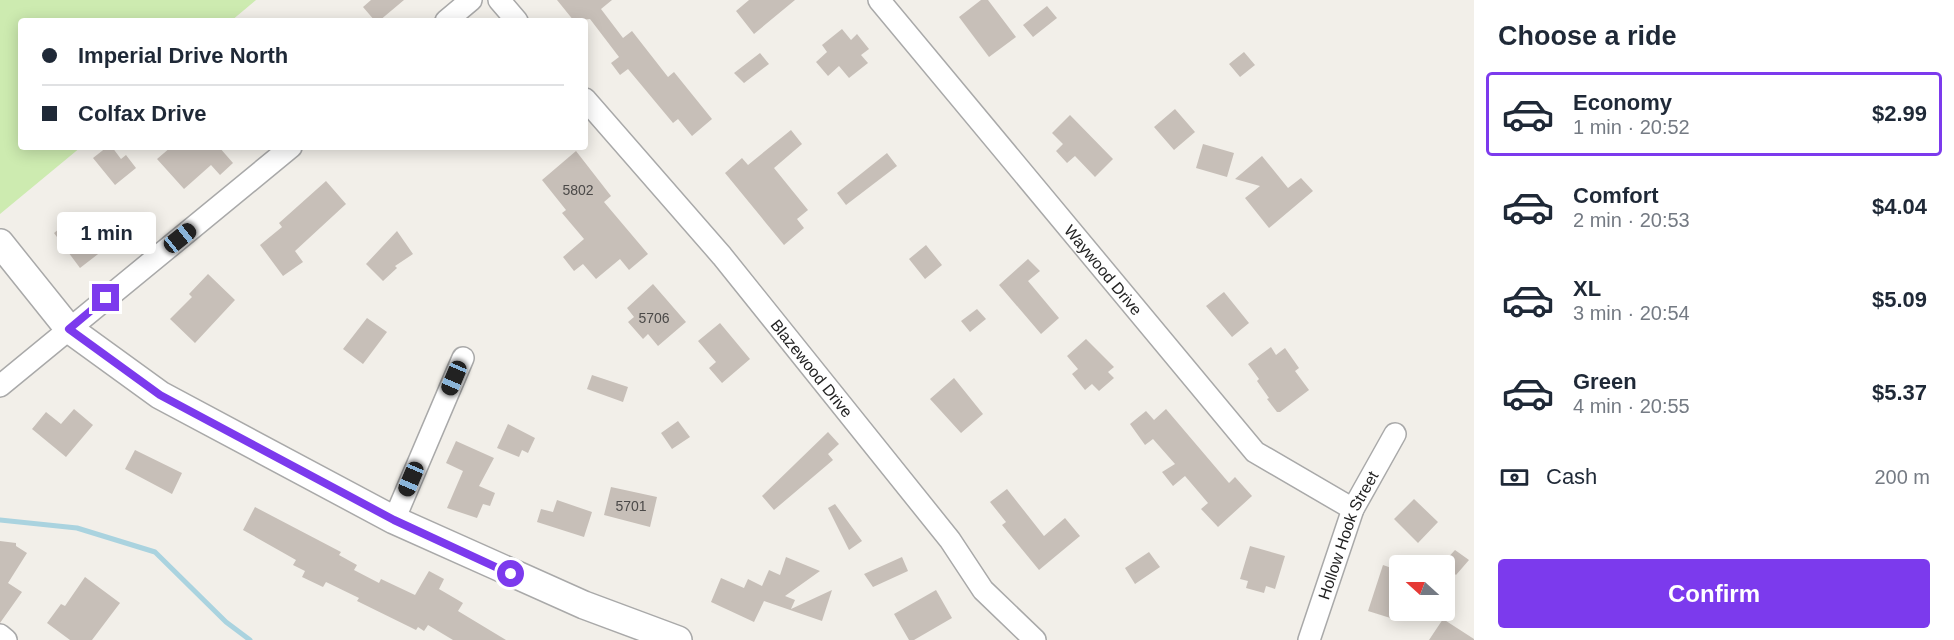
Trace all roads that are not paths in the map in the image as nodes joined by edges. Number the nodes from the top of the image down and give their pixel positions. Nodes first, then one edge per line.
1 (471, 0) edge
2 (499, 0) edge
3 (879, 0) edge
4 (450, 18) edge
5 (514, 18) edge
6 (588, 102) edge
7 (287, 150) edge
8 (0, 243) edge
9 (69, 329) junction
10 (463, 358) dead end
11 (0, 386) edge
12 (1395, 434) dead end
13 (1353, 509) junction
14 (394, 520) junction
15 (0, 635) edge
16 (6, 640) edge
17 (678, 640) edge
18 (1035, 640) edge
19 (1309, 640) edge

1 - 4 street
2 - 5 street
3 - 13 street, Waywood Drive
6 - 18 street, Blazewood Drive
7 - 9 street
8 - 9 street
9 - 11 street
9 - 14 street
10 - 14 street
12 - 13 street, Hollow Hook Street
13 - 19 street, Hollow Hook Street
14 - 17 street
15 - 16 street

